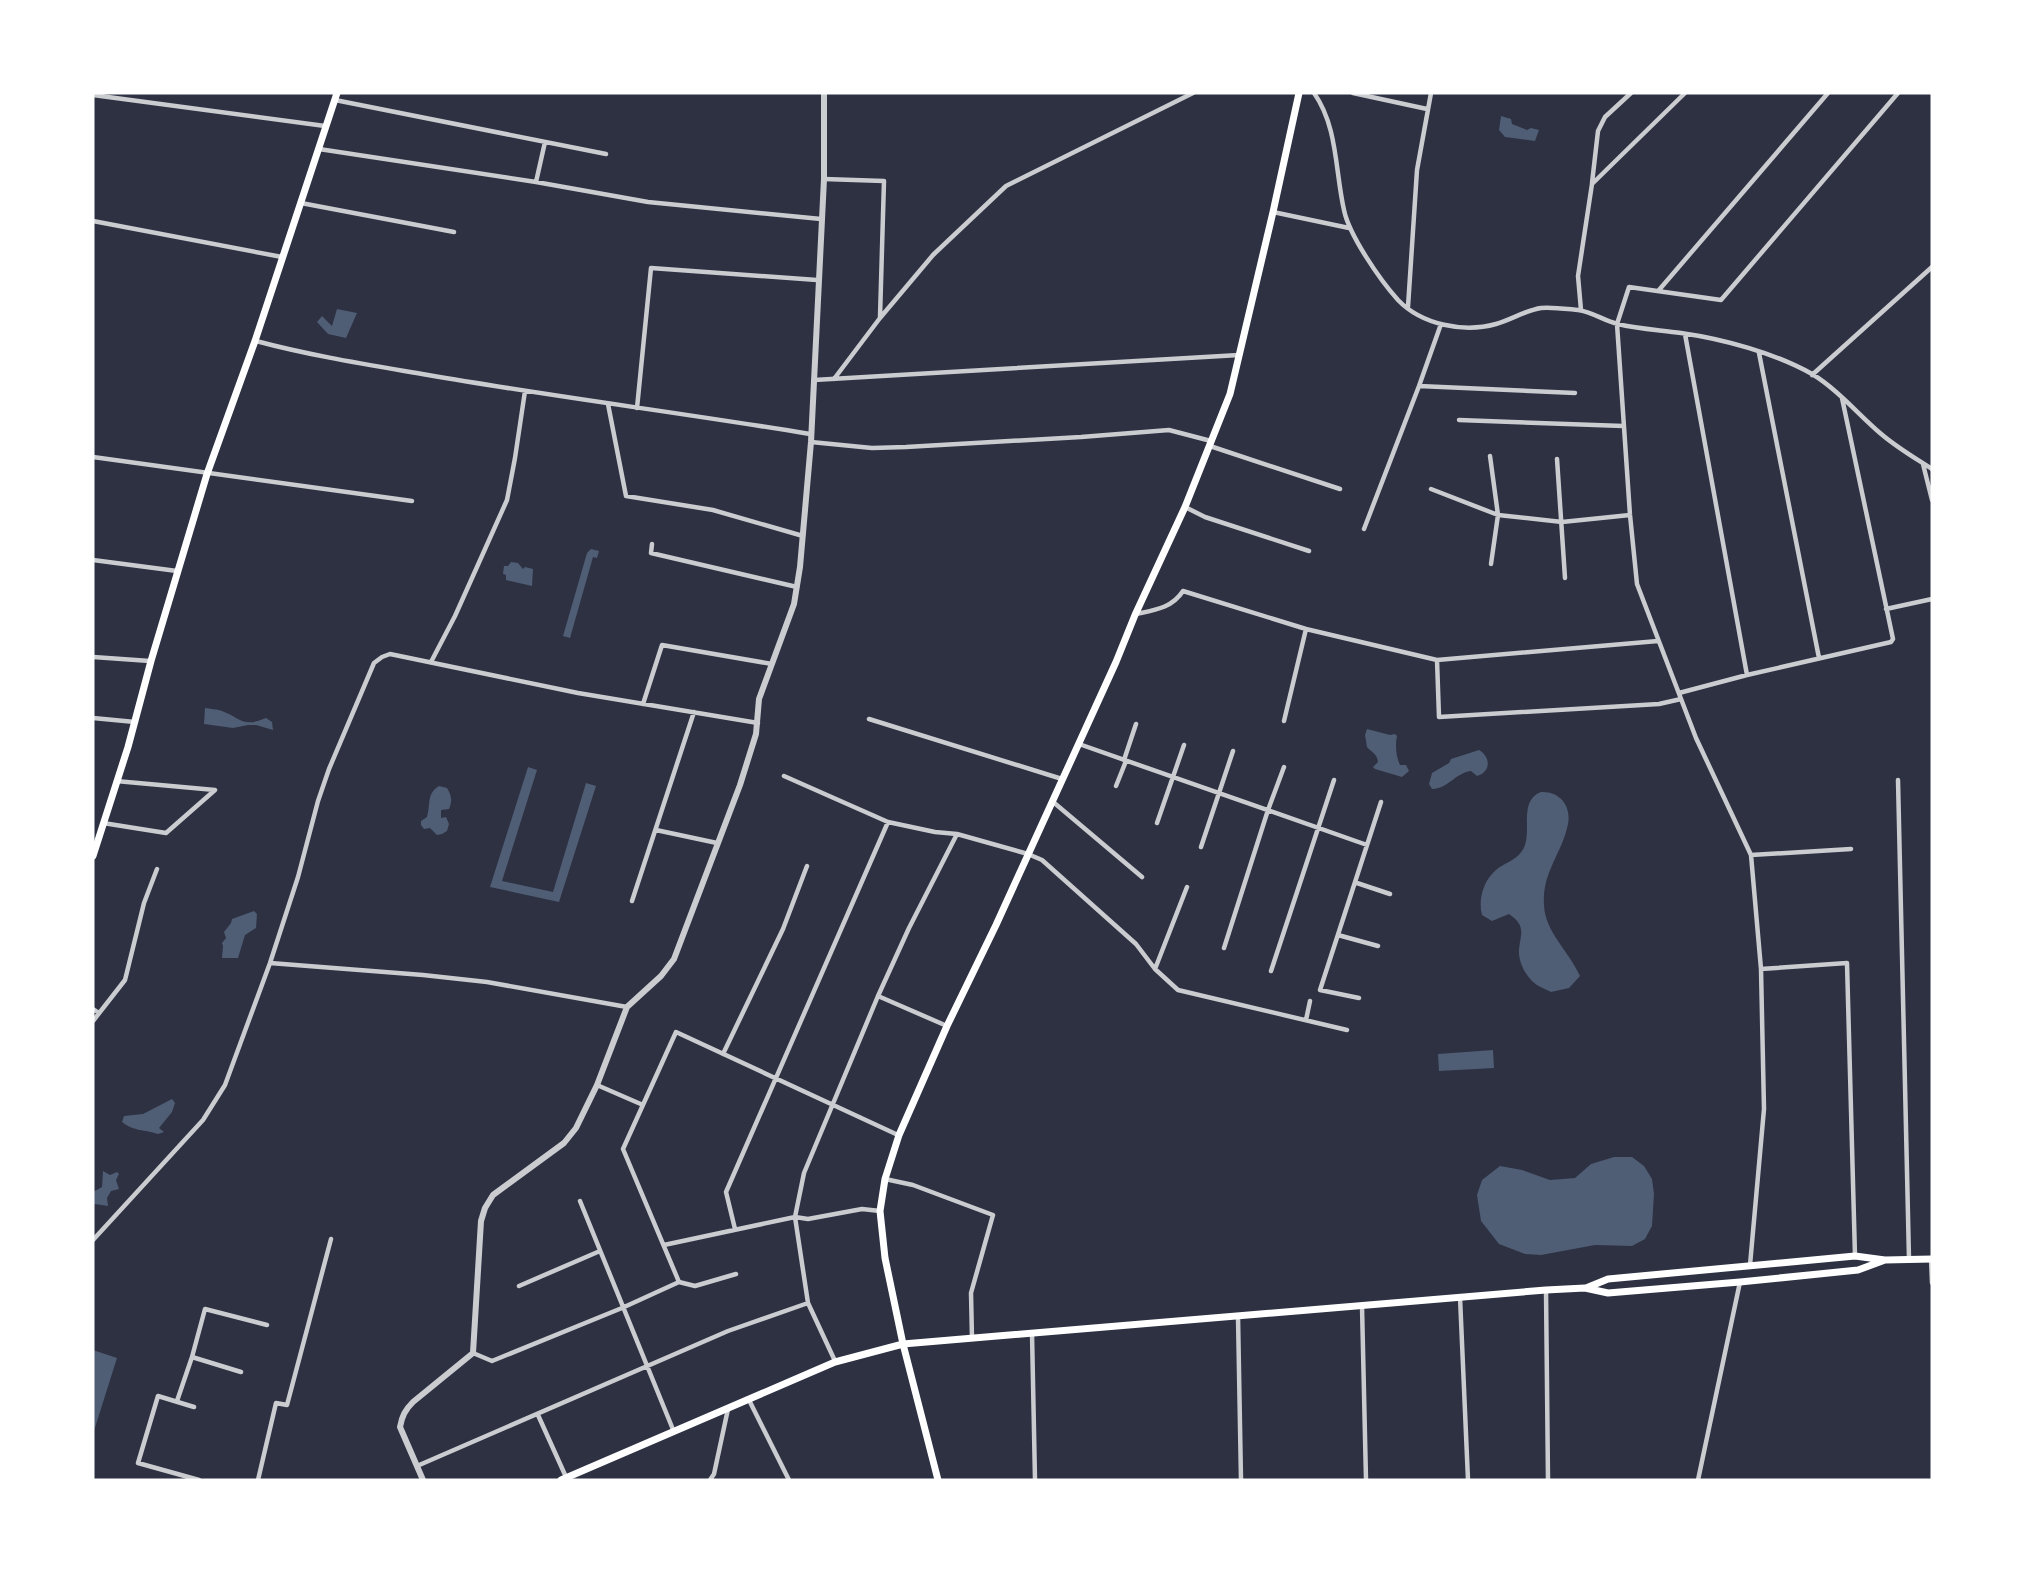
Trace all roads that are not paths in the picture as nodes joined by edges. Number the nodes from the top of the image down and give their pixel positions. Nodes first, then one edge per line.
1 (824, 93) edge
2 (1193, 93) edge
3 (1300, 93) edge
4 (1314, 93) edge
5 (1353, 93) edge
6 (1431, 93) edge
7 (1631, 93) edge
8 (1685, 93) edge
9 (1828, 93) edge
10 (1898, 93) edge
11 (93, 95) edge
12 (336, 97) edge
13 (1427, 109) junction
14 (326, 126) junction
15 (545, 142) junction
16 (319, 149) junction
17 (606, 155) dead end
18 (824, 179) junction
19 (536, 182) junction
20 (1592, 184) junction
21 (300, 203) junction
22 (1273, 212) junction
23 (821, 219) junction
24 (93, 221) edge
25 (1349, 228) junction
26 (454, 232) dead end
27 (282, 257) junction
28 (1932, 267) edge
29 (817, 281) junction
30 (1659, 290) junction
31 (1408, 308) junction
32 (1581, 310) junction
33 (880, 318) junction
34 (1441, 324) junction
35 (1617, 324) junction
36 (1685, 334) junction
37 (255, 341) junction
38 (1759, 352) junction
39 (1240, 355) junction
40 (1812, 375) junction
41 (834, 379) junction
42 (813, 380) junction
43 (1419, 386) junction
44 (525, 391) junction
45 (1575, 393) dead end
46 (1842, 398) junction
47 (608, 404) junction
48 (637, 408) junction
49 (1459, 420) dead end
50 (1623, 426) junction
51 (811, 438) junction
52 (1210, 443) junction
53 (1490, 456) dead end
54 (93, 457) edge
55 (1558, 459) dead end
56 (1923, 463) junction
57 (1932, 469) edge
58 (207, 474) junction
59 (1340, 489) dead end
60 (1431, 489) dead end
61 (1932, 500) edge
62 (412, 501) dead end
63 (1185, 507) junction
64 (1498, 515) junction
65 (1630, 515) junction
66 (1562, 522) junction
67 (1364, 529) dead end
68 (804, 536) junction
69 (652, 544) dead end
70 (1308, 551) dead end
71 (93, 560) edge
72 (1491, 564) dead end
73 (178, 571) junction
74 (1565, 578) dead end
75 (797, 587) junction
76 (1932, 599) edge
77 (1886, 609) junction
78 (1135, 615) junction
79 (1306, 629) junction
80 (1658, 641) junction
81 (93, 657) edge
82 (1819, 658) junction
83 (1437, 660) junction
84 (151, 662) junction
85 (431, 662) junction
86 (772, 664) junction
87 (1747, 675) junction
88 (1679, 693) junction
89 (1681, 699) junction
90 (643, 704) junction
91 (694, 712) junction
92 (93, 718) edge
93 (869, 719) dead end
94 (135, 722) junction
95 (1284, 722) dead end
96 (758, 723) junction
97 (1136, 724) dead end
98 (1078, 744) junction
99 (1184, 745) dead end
100 (1233, 751) dead end
101 (1125, 760) junction
102 (1284, 767) dead end
103 (784, 776) dead end
104 (1172, 777) junction
105 (1062, 779) junction
106 (1334, 780) dead end
107 (1898, 780) dead end
108 (116, 781) junction
109 (1116, 786) dead end
110 (1220, 794) junction
111 (1052, 800) junction
112 (1381, 802) dead end
113 (1268, 810) junction
114 (888, 822) junction
115 (103, 823) junction
116 (1157, 823) dead end
117 (1319, 828) junction
118 (656, 830) junction
119 (957, 834) junction
120 (717, 843) junction
121 (1367, 845) junction
122 (1202, 847) dead end
123 (1851, 849) dead end
124 (1028, 854) junction
125 (1751, 855) junction
126 (93, 856) edge
127 (807, 866) dead end
128 (157, 869) dead end
129 (1142, 877) dead end
130 (1357, 883) junction
131 (1187, 887) dead end
132 (1390, 894) dead end
133 (632, 901) dead end
134 (1338, 935) junction
135 (1378, 946) dead end
136 (1224, 948) dead end
137 (270, 963) junction
138 (1155, 968) junction
139 (1761, 969) junction
140 (1271, 971) dead end
141 (878, 996) junction
142 (1359, 998) dead end
143 (1310, 1001) dead end
144 (627, 1007) junction
145 (93, 1009) edge
146 (99, 1013) junction
147 (1306, 1020) junction
148 (93, 1021) edge
149 (947, 1026) junction
150 (1347, 1030) dead end
151 (723, 1054) junction
152 (776, 1078) junction
153 (597, 1085) junction
154 (832, 1104) junction
155 (643, 1105) junction
156 (899, 1135) junction
157 (885, 1179) junction
158 (580, 1201) dead end
159 (880, 1211) junction
160 (795, 1217) junction
161 (735, 1229) junction
162 (331, 1239) dead end
163 (93, 1240) edge
164 (664, 1245) junction
165 (600, 1251) junction
166 (1855, 1256) junction
167 (1931, 1259) edge
168 (1885, 1260) junction
169 (1909, 1260) junction
170 (1750, 1267) junction
171 (736, 1274) dead end
172 (680, 1282) junction
173 (1740, 1282) junction
174 (1932, 1283) edge
175 (519, 1286) dead end
176 (1585, 1288) junction
177 (1546, 1290) junction
178 (1460, 1297) junction
179 (808, 1303) junction
180 (1362, 1306) junction
181 (622, 1308) junction
182 (1238, 1316) junction
183 (267, 1325) dead end
184 (1032, 1333) junction
185 (972, 1339) junction
186 (904, 1344) junction
187 (472, 1353) junction
188 (192, 1357) junction
189 (835, 1362) junction
190 (646, 1366) junction
191 (240, 1372) dead end
192 (749, 1400) junction
193 (177, 1401) junction
194 (194, 1407) dead end
195 (728, 1409) junction
196 (538, 1415) junction
197 (674, 1432) junction
198 (417, 1466) junction
199 (563, 1479) edge
200 (199, 1480) edge
201 (258, 1480) edge
202 (423, 1480) edge
203 (710, 1480) edge
204 (789, 1480) edge
205 (938, 1480) edge
206 (1035, 1480) edge
207 (1241, 1480) edge
208 (1366, 1480) edge
209 (1468, 1480) edge
210 (1548, 1480) edge
211 (1698, 1480) edge

1 - 18 street
2 - 33 street
3 - 22 main road
4 - 25 street
5 - 13 street
6 - 13 street
7 - 20 street
8 - 20 street
9 - 30 street
10 - 30 street
11 - 14 street
12 - 14 main road
12 - 15 street
13 - 31 street
14 - 16 main road
15 - 17 street
15 - 19 street
16 - 19 street
16 - 21 main road
18 - 23 street
18 - 33 street
19 - 23 street
20 - 32 street
21 - 26 street
21 - 27 main road
22 - 25 street
22 - 39 main road
23 - 29 street
24 - 27 street
25 - 31 street
27 - 37 main road
28 - 40 street
29 - 42 street
29 - 48 street
30 - 35 street
31 - 34 street
32 - 34 street
32 - 35 street
33 - 41 street
34 - 43 street
35 - 36 street
35 - 50 street
36 - 38 street
36 - 87 street
37 - 44 street
37 - 58 main road
38 - 40 street
38 - 82 street
39 - 41 street
39 - 52 main road
40 - 46 street
41 - 42 street
42 - 51 street
43 - 45 street
43 - 67 street
44 - 47 street
44 - 85 street
46 - 56 street
46 - 77 street
47 - 48 street
47 - 68 street
48 - 51 street
49 - 50 street
50 - 65 street
51 - 52 street
51 - 68 street
52 - 59 street
52 - 63 main road
53 - 64 street
54 - 58 street
55 - 66 street
56 - 57 street
56 - 61 street
58 - 62 street
58 - 73 main road
60 - 64 street
63 - 70 street
63 - 78 main road
64 - 66 street
64 - 72 street
65 - 66 street
65 - 80 street
66 - 74 street
68 - 75 street
69 - 75 street
71 - 73 street
73 - 84 main road
75 - 86 street
76 - 77 street
77 - 82 street
78 - 79 street
78 - 98 main road
79 - 83 street
79 - 95 street
80 - 83 street
80 - 88 street
81 - 84 street
82 - 87 street
83 - 89 street
84 - 94 main road
85 - 90 street
85 - 137 street
86 - 90 street
86 - 96 street
87 - 88 street
88 - 89 street
89 - 125 street
90 - 91 street
91 - 96 street
91 - 118 street
92 - 94 street
93 - 105 street
94 - 108 main road
96 - 120 street
97 - 101 street
98 - 101 street
98 - 105 main road
99 - 104 street
100 - 110 street
101 - 104 street
101 - 109 street
102 - 113 street
103 - 114 street
104 - 110 street
104 - 116 street
105 - 111 main road
106 - 117 street
107 - 169 street
108 - 115 main road
108 - 115 street
110 - 113 street
110 - 122 street
111 - 124 main road
111 - 129 street
112 - 121 street
113 - 117 street
113 - 136 street
114 - 119 street
114 - 152 street
115 - 126 main road
117 - 121 street
117 - 140 street
118 - 120 street
118 - 133 street
119 - 124 street
119 - 141 street
120 - 144 street
121 - 130 street
123 - 125 street
124 - 138 street
124 - 149 main road
125 - 139 street
127 - 151 street
128 - 146 street
130 - 132 street
130 - 134 street
131 - 138 street
134 - 135 street
134 - 142 street
137 - 144 street
137 - 163 street
138 - 147 street
139 - 166 street
139 - 170 street
141 - 149 street
141 - 154 street
143 - 147 street
144 - 153 street
145 - 146 street
146 - 148 street
147 - 150 street
149 - 156 main road
151 - 152 street
151 - 155 street
152 - 154 street
152 - 161 street
153 - 155 street
153 - 187 street
154 - 156 street
154 - 160 street
155 - 164 street
156 - 157 main road
157 - 159 main road
157 - 185 street
158 - 165 street
159 - 160 street
159 - 186 main road
160 - 161 street
160 - 179 street
161 - 164 street
162 - 201 street
164 - 172 street
165 - 175 street
165 - 181 street
166 - 168 main road
166 - 170 main road
167 - 169 main road
167 - 174 street
168 - 169 main road
168 - 173 main road
170 - 176 main road
171 - 172 street
172 - 181 street
173 - 176 main road
173 - 211 street
176 - 177 main road
177 - 178 main road
177 - 210 street
178 - 180 main road
178 - 209 street
179 - 189 street
179 - 190 street
180 - 182 main road
180 - 208 street
181 - 187 street
181 - 190 street
182 - 184 main road
182 - 207 street
183 - 188 street
184 - 185 main road
184 - 206 street
185 - 186 main road
186 - 189 main road
186 - 205 main road
187 - 198 street
188 - 191 street
188 - 193 street
189 - 192 main road
190 - 196 street
190 - 197 street
192 - 195 main road
192 - 204 street
193 - 194 street
193 - 200 street
195 - 197 main road
195 - 203 street
196 - 198 street
196 - 199 street
197 - 199 main road
198 - 202 street

